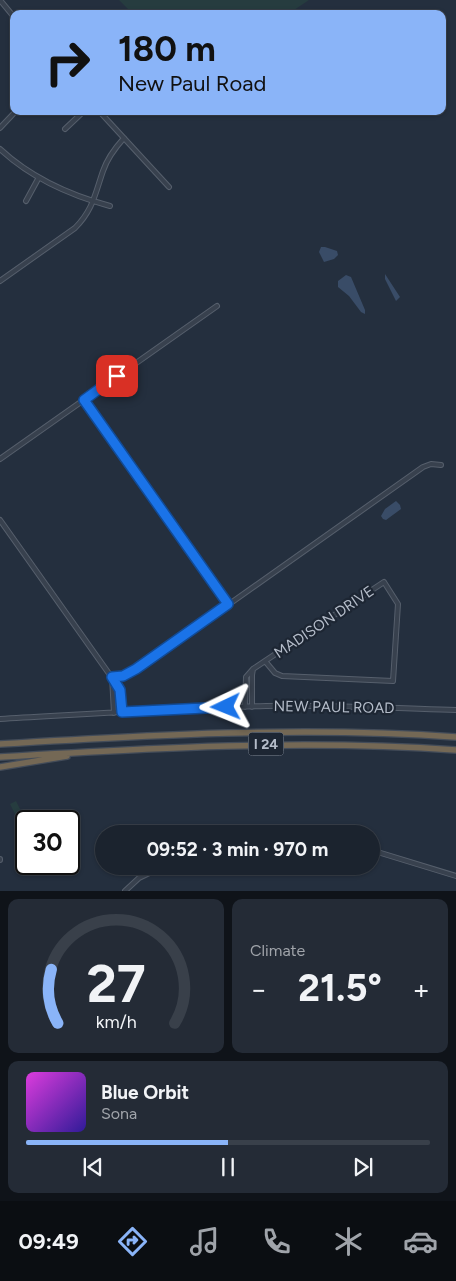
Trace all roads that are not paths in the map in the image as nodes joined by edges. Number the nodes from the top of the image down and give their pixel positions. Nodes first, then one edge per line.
1 (0, 0) edge
2 (10, 11) edge
3 (12, 115) edge
4 (80, 115) edge
5 (103, 115) edge
6 (0, 128) edge
7 (65, 129) dead end
8 (124, 138) junction
9 (0, 149) edge
10 (38, 179) junction
11 (170, 187) dead end
12 (26, 201) dead end
13 (93, 202) junction
14 (110, 206) dead end
15 (0, 281) edge
16 (217, 306) dead end
17 (84, 400) junction
18 (0, 459) edge
19 (441, 465) dead end
20 (0, 520) edge
21 (228, 604) junction
22 (266, 661) junction
23 (253, 669) junction
24 (112, 677) junction
25 (252, 689) junction
26 (245, 690) junction
27 (245, 707) junction
28 (252, 707) junction
29 (456, 710) edge
30 (122, 712) junction
31 (114, 713) junction
32 (0, 719) edge
33 (456, 738) edge
34 (0, 744) edge
35 (456, 750) edge
36 (103, 751) junction
37 (0, 757) edge
38 (0, 768) edge
39 (380, 853) edge
40 (145, 875) edge
41 (456, 876) edge
42 (125, 891) edge

1 - 2 street
3 - 6 street
4 - 7 street
5 - 8 street
8 - 11 street
8 - 13 street
9 - 10 street
10 - 12 street
10 - 13 street
13 - 14 street
13 - 15 street
16 - 17 street
17 - 18 street
17 - 21 street
19 - 21 street
20 - 24 street
21 - 24 street
22 - 22 street, MADISON DRIVE
22 - 23 street, MADISON DRIVE
23 - 25 street
23 - 26 street
24 - 30 street
24 - 31 street
25 - 26 street
25 - 28 street
26 - 27 street
27 - 28 street, NEW PAUL ROAD
27 - 30 street, NEW PAUL ROAD
28 - 29 street, NEW PAUL ROAD
30 - 31 street, NEW PAUL ROAD
31 - 32 street, NEW PAUL ROAD
33 - 34 highway, I 24
35 - 36 highway, I 24
36 - 37 highway, I 24
36 - 38 highway
39 - 41 street
40 - 42 street

